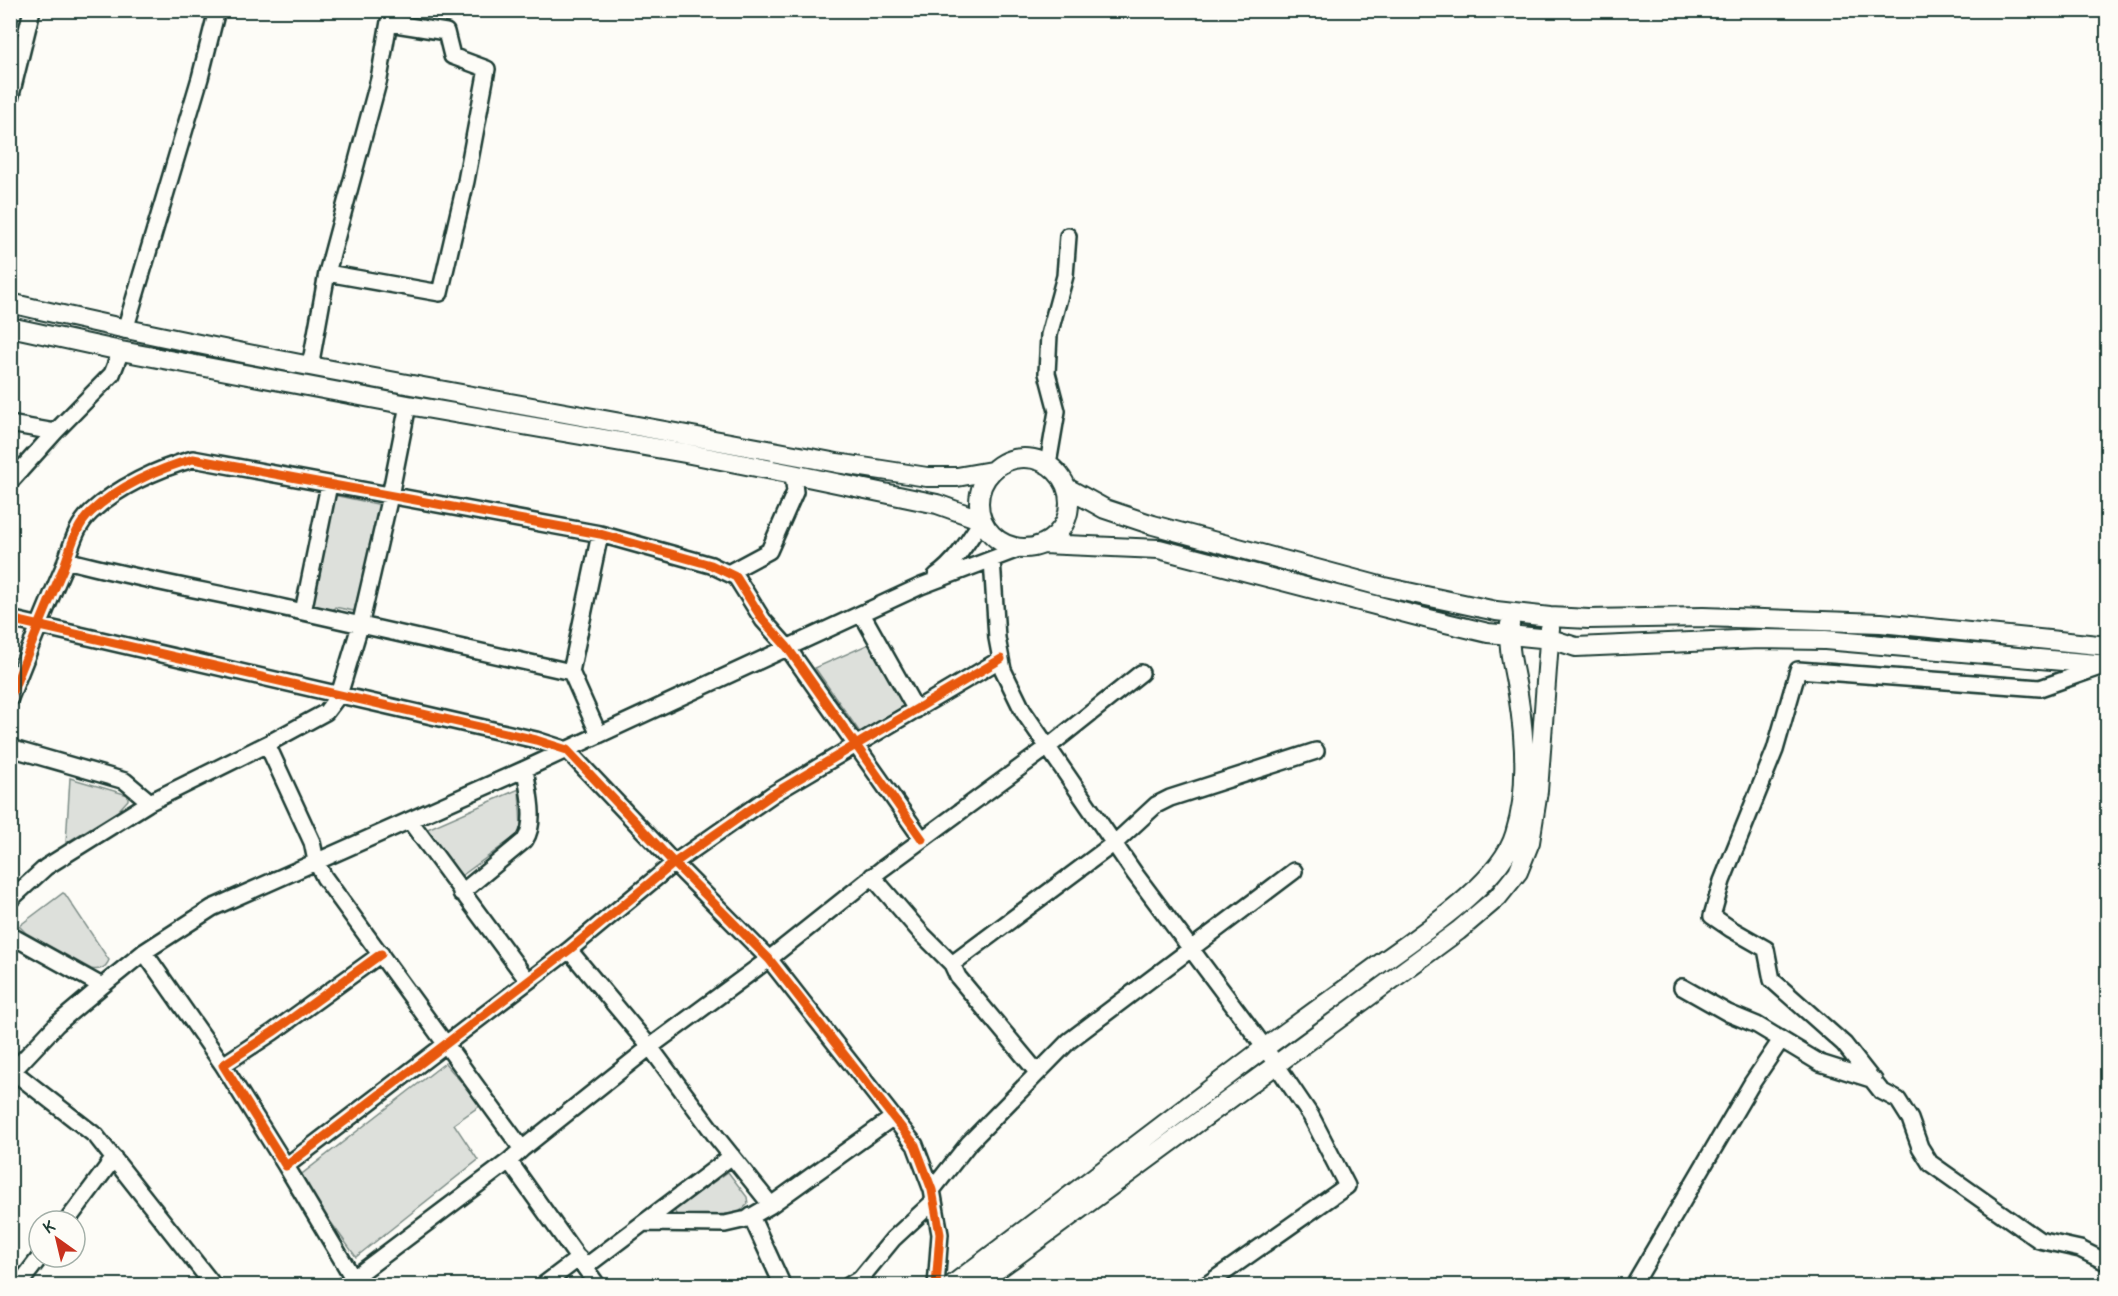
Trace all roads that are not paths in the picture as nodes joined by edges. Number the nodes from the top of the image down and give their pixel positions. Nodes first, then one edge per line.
1 (32, 10) edge
2 (217, 10) edge
3 (390, 17) edge
4 (10, 99) edge
5 (1068, 236) dead end
6 (327, 273) junction
7 (10, 303) edge
8 (10, 327) edge
9 (126, 330) junction
10 (121, 351) junction
11 (310, 367) junction
12 (408, 405) junction
13 (10, 424) edge
14 (55, 432) junction
15 (1048, 464) junction
16 (991, 471) junction
17 (793, 474) junction
18 (10, 482) edge
19 (329, 485) junction
20 (1067, 488) junction
21 (390, 496) junction
22 (982, 520) junction
23 (600, 534) junction
24 (1042, 544) junction
25 (1021, 548) junction
26 (992, 559) junction
27 (66, 560) junction
28 (728, 573) junction
29 (921, 586) junction
30 (303, 612) junction
31 (1512, 613) junction
32 (862, 614) junction
33 (1550, 617) junction
34 (10, 619) edge
35 (39, 625) junction
36 (360, 626) junction
37 (1509, 635) junction
38 (1551, 639) junction
39 (2108, 646) edge
40 (787, 647) junction
41 (1001, 659) junction
42 (2108, 665) edge
43 (571, 672) junction
44 (1141, 673) dead end
45 (339, 695) junction
46 (10, 698) edge
47 (916, 710) junction
48 (599, 735) junction
49 (267, 744) junction
50 (857, 745) junction
51 (1048, 747) junction
52 (10, 748) edge
53 (567, 750) junction
54 (1316, 751) dead end
55 (525, 769) junction
56 (150, 802) junction
57 (410, 820) junction
58 (922, 839) junction
59 (1114, 843) junction
60 (316, 861) junction
61 (674, 863) junction
62 (1294, 871) dead end
63 (872, 876) junction
64 (461, 892) junction
65 (10, 900) edge
66 (10, 935) edge
67 (1191, 948) junction
68 (569, 950) junction
69 (144, 952) junction
70 (381, 954) junction
71 (768, 959) junction
72 (952, 964) junction
73 (528, 981) junction
74 (102, 986) junction
75 (1682, 987) dead end
76 (1781, 1040) junction
77 (445, 1044) junction
78 (650, 1047) junction
79 (1265, 1048) junction
80 (223, 1065) junction
81 (1276, 1065) junction
82 (11, 1071) edge
83 (1037, 1072) junction
84 (1874, 1080) junction
85 (892, 1118) junction
86 (522, 1149) junction
87 (732, 1156) junction
88 (114, 1158) junction
89 (509, 1161) junction
90 (286, 1166) junction
91 (933, 1196) junction
92 (771, 1205) junction
93 (76, 1209) edge
94 (752, 1216) junction
95 (643, 1223) junction
96 (582, 1262) junction
97 (2108, 1263) edge
98 (33, 1269) edge
99 (348, 1282) edge
100 (24, 1283) edge
101 (214, 1286) edge
102 (542, 1286) edge
103 (598, 1286) edge
104 (783, 1286) edge
105 (848, 1286) edge
106 (936, 1286) edge
107 (951, 1286) edge
108 (975, 1286) edge
109 (1205, 1286) edge
110 (1633, 1286) edge

1 - 4 street
2 - 9 street
3 - 6 street
3 - 6 street
5 - 15 street
6 - 11 street
7 - 9 main road
8 - 10 main road
9 - 11 main road
10 - 12 main road
10 - 14 street
11 - 16 main road
12 - 17 main road
12 - 21 street
13 - 14 street
14 - 18 street
15 - 16 main road
15 - 20 main road
16 - 22 main road
17 - 22 main road
17 - 28 street
19 - 21 street
19 - 27 street
19 - 30 street
20 - 24 main road
20 - 31 main road
21 - 23 street
21 - 36 street
22 - 25 main road
22 - 29 street
23 - 28 street
23 - 43 street
24 - 25 main road
24 - 37 main road
25 - 26 street
26 - 29 street
26 - 41 street
27 - 30 street
27 - 35 street
28 - 40 street
29 - 32 street
30 - 36 street
31 - 33 main road
31 - 37 main road
32 - 40 street
32 - 47 street
33 - 38 main road
33 - 39 main road
34 - 35 street
35 - 45 street
35 - 46 street
36 - 43 street
36 - 45 street
37 - 38 main road
37 - 79 main road
38 - 42 main road
38 - 81 main road
40 - 48 street
40 - 50 street
41 - 47 street
41 - 51 street
42 - 84 street
43 - 48 street
44 - 51 street
45 - 49 street
45 - 53 street
47 - 50 street
48 - 53 street
49 - 56 street
49 - 60 street
50 - 58 street
50 - 61 street
51 - 58 street
51 - 59 street
52 - 56 street
53 - 55 street
53 - 61 street
54 - 59 street
55 - 57 street
55 - 64 street
56 - 65 street
57 - 60 street
57 - 64 street
58 - 63 street
59 - 67 street
59 - 72 street
60 - 69 street
60 - 70 street
61 - 68 street
61 - 71 street
62 - 67 street
63 - 71 street
63 - 72 street
64 - 73 street
66 - 74 street
67 - 79 street
67 - 83 street
68 - 73 street
68 - 78 street
69 - 74 street
69 - 80 street
70 - 77 street
70 - 80 street
71 - 78 street
71 - 85 street
72 - 83 street
73 - 77 street
74 - 82 street
75 - 76 street
76 - 84 street
76 - 110 street
77 - 86 street
77 - 90 street
78 - 86 street
78 - 87 street
79 - 81 street
79 - 107 main road
80 - 90 street
81 - 108 main road
81 - 109 street
82 - 88 street
83 - 91 street
84 - 97 street
85 - 91 street
85 - 92 street
86 - 89 street
87 - 92 street
87 - 95 street
88 - 93 street
88 - 101 street
89 - 96 street
89 - 99 street
90 - 99 street
91 - 105 street
91 - 106 street
92 - 94 street
94 - 95 street
94 - 104 street
95 - 96 street
96 - 102 street
96 - 103 street
98 - 100 street

